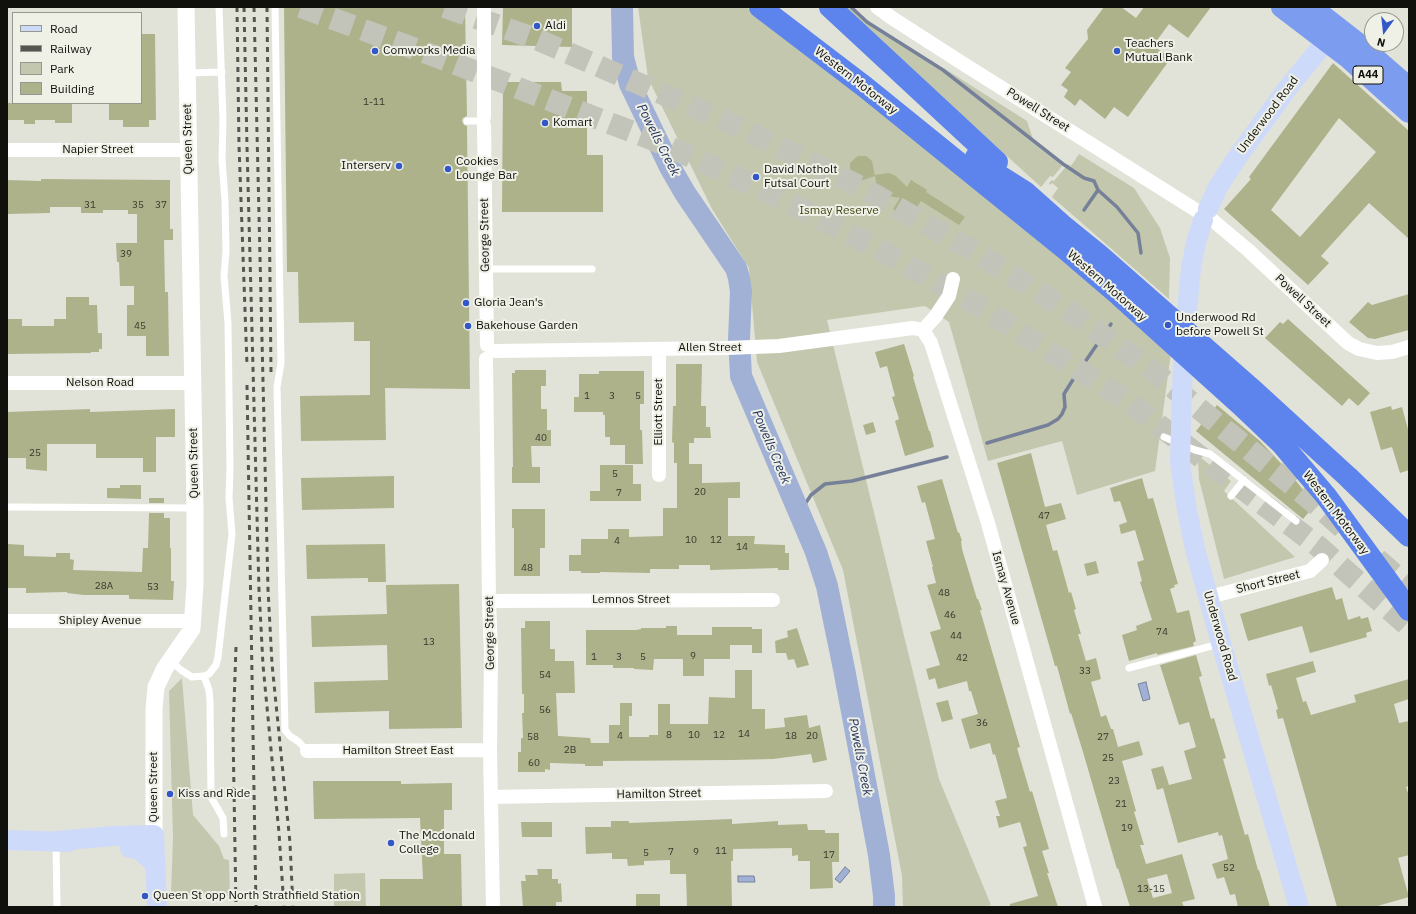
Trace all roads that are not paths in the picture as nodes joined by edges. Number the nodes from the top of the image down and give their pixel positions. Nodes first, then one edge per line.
1 (186, 7) edge
2 (219, 7) edge
3 (275, 7) edge
4 (484, 7) edge
5 (760, 7) edge
6 (782, 7) edge
7 (830, 7) edge
8 (877, 7) edge
9 (1282, 7) edge
10 (1311, 7) edge
11 (1332, 34) junction
12 (187, 72) junction
13 (222, 72) junction
14 (1409, 88) edge
15 (1409, 112) edge
16 (7, 150) edge
17 (188, 150) junction
18 (1025, 192) junction
19 (1205, 215) junction
20 (486, 269) junction
21 (592, 269) dead end
22 (953, 279) dead end
23 (1124, 288) junction
24 (1187, 311) dead end
25 (923, 330) junction
26 (1409, 347) edge
27 (658, 348) junction
28 (489, 352) junction
29 (1183, 360) dead end
30 (7, 383) edge
31 (192, 383) junction
32 (1172, 440) junction
33 (659, 475) dead end
34 (1244, 480) junction
35 (1231, 496) dead end
36 (7, 507) edge
37 (195, 508) junction
38 (1296, 521) dead end
39 (1409, 536) edge
40 (1322, 560) dead end
41 (1209, 596) junction
42 (773, 600) dead end
43 (489, 601) junction
44 (1409, 610) edge
45 (7, 621) edge
46 (193, 621) junction
47 (1221, 643) junction
48 (170, 660) junction
49 (1129, 668) dead end
50 (204, 676) junction
51 (490, 750) junction
52 (307, 751) joint
53 (826, 791) dead end
54 (491, 797) junction
55 (224, 834) dead end
56 (155, 838) junction
57 (7, 840) edge
58 (56, 841) junction
59 (130, 848) junction
60 (156, 865) junction
61 (57, 907) edge
62 (157, 907) edge
63 (493, 907) edge
64 (1095, 907) edge
65 (1299, 907) edge

1 - 12 street, Queen Street
2 - 13 lane
3 - 52 lane
4 - 20 street, George Street
5 - 23 highway, Western Motorway
6 - 18 highway, Western Motorway
7 - 18 highway
8 - 19 street, Powell Street
9 - 11 highway, A44
10 - 11 highway, A44
11 - 14 highway, A44
11 - 15 highway, A44
11 - 19 main road, Underwood Road
12 - 13 lane
12 - 17 street, Queen Street
13 - 50 lane
16 - 17 street, Napier Street
17 - 31 street, Queen Street
18 - 23 highway, Western Motorway
19 - 24 main road, Underwood Road
19 - 26 street, Powell Street
20 - 21 lane
20 - 28 street, George Street
22 - 25 street
23 - 39 highway, Western Motorway
23 - 44 highway, Western Motorway
25 - 27 street, Allen Street
25 - 64 street, Ismay Avenue
27 - 28 street, Allen Street
27 - 33 street, Elliott Street
28 - 43 street, George Street
29 - 32 main road, Underwood Road
30 - 31 street, Nelson Road
31 - 37 street, Queen Street
32 - 34 lane
32 - 41 main road, Underwood Road
34 - 35 lane
34 - 38 lane
36 - 37 lane
37 - 46 street, Queen Street
40 - 41 street, Short Street
41 - 47 main road, Underwood Road
42 - 43 street, Lemnos Street
43 - 51 street, George Street
45 - 46 street, Shipley Avenue
46 - 48 street, Queen Street
47 - 49 lane
47 - 65 main road, Underwood Road
48 - 50 lane
48 - 56 street, Queen Street
50 - 55 lane
51 - 52 street, Hamilton Street East
51 - 54 street, George Street
53 - 54 street, Hamilton Street
54 - 63 street, George Street
56 - 58 main road
56 - 59 main road
56 - 60 main road, Queen Street
57 - 58 main road
58 - 59 main road
58 - 61 lane
59 - 60 main road
60 - 62 main road, Queen Street

